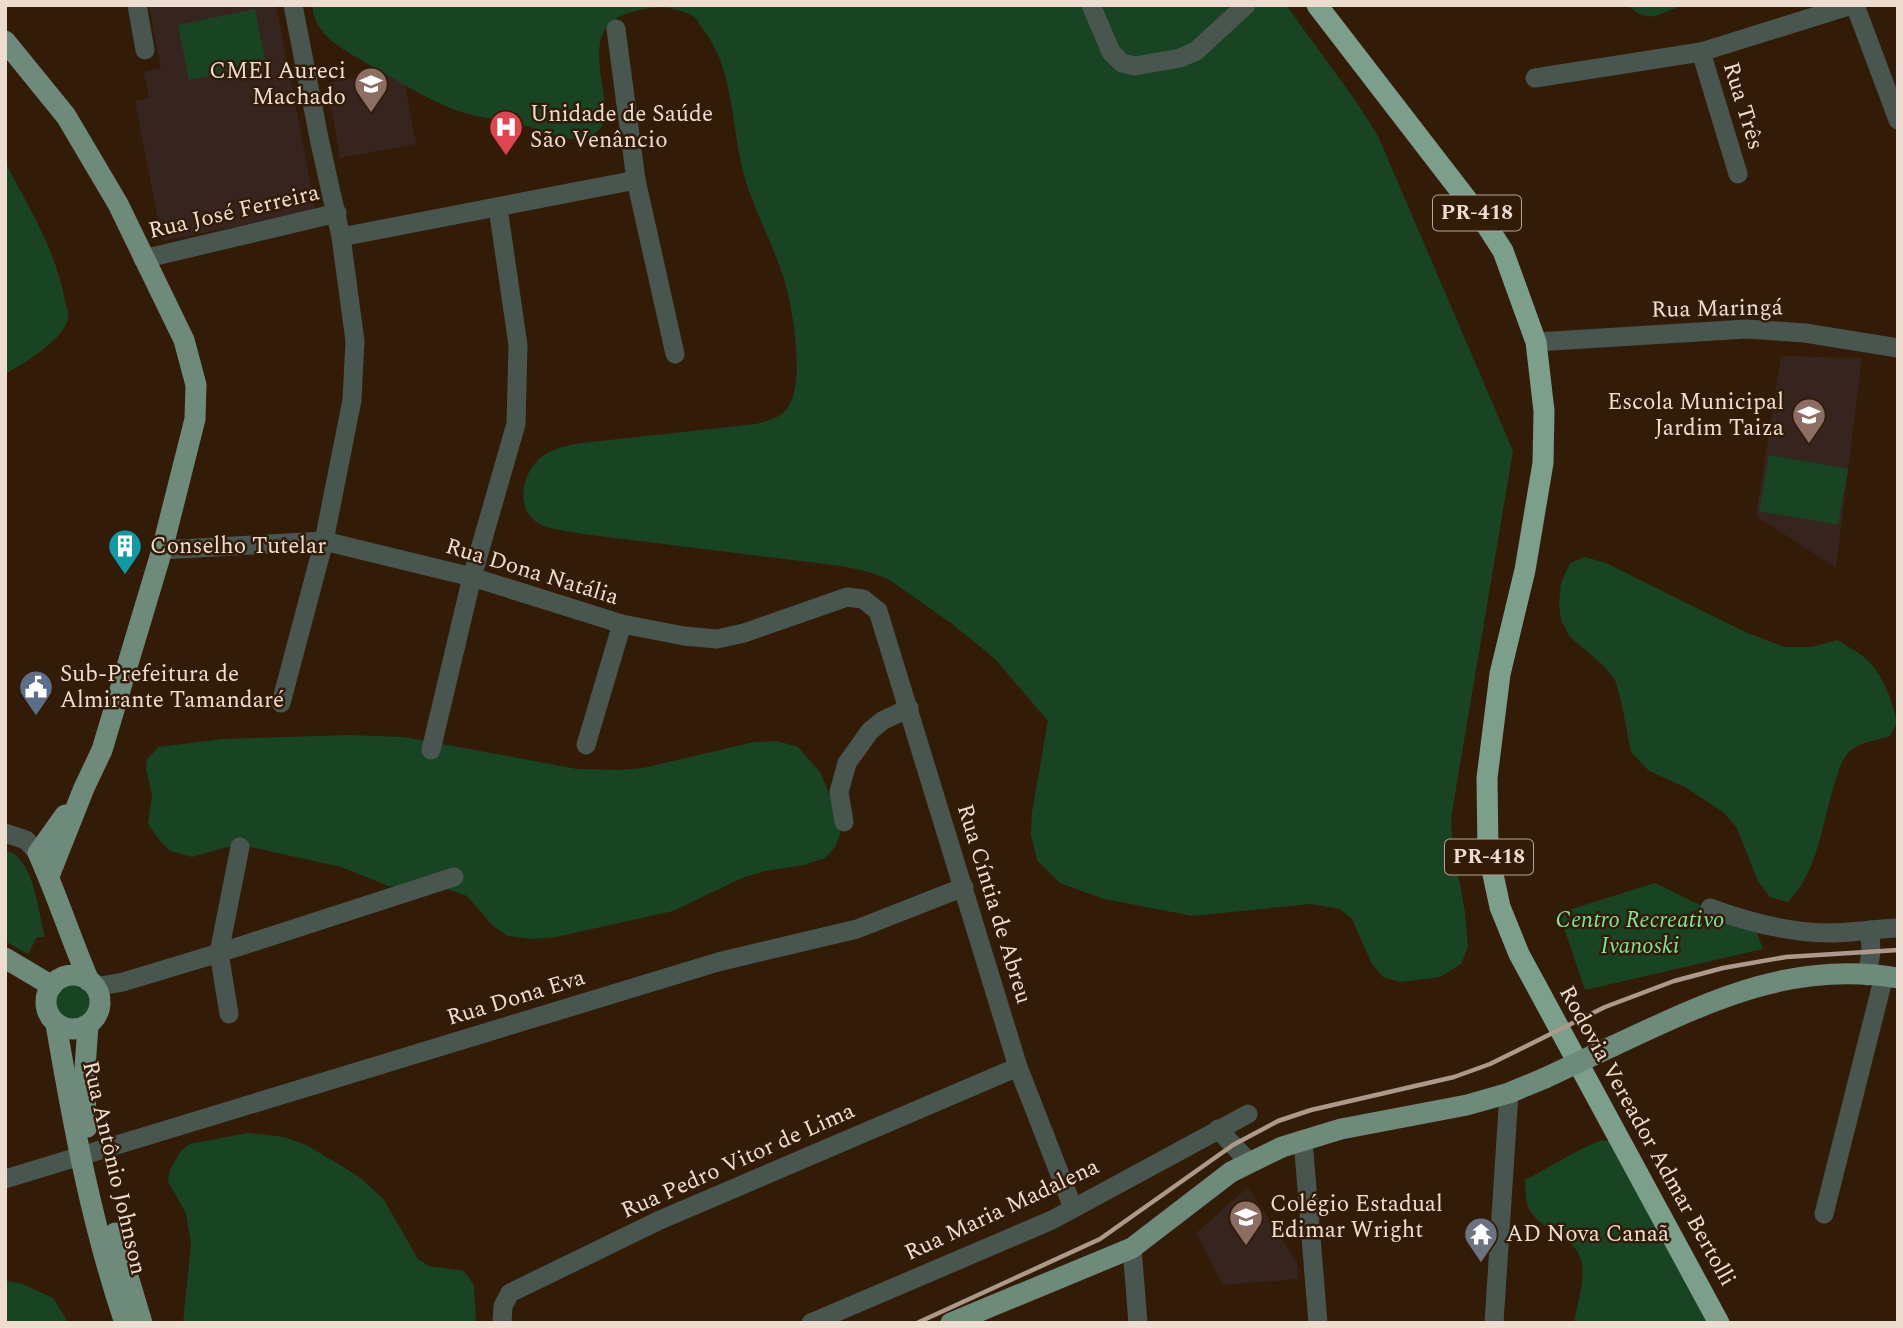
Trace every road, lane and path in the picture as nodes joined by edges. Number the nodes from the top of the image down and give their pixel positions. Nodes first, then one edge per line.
1 (137, 5) edge
2 (293, 5) edge
3 (1091, 5) edge
4 (1246, 5) edge
5 (1317, 5) edge
6 (1854, 5) edge
7 (616, 29) dead end
8 (5, 41) edge
9 (145, 50) dead end
10 (1701, 52) junction
11 (1535, 78) dead end
12 (1898, 120) edge
13 (1738, 174) dead end
14 (636, 180) junction
15 (498, 208) junction
16 (337, 213) junction
17 (341, 237) junction
18 (143, 259) junction
19 (1536, 342) junction
20 (1898, 348) edge
21 (675, 354) dead end
22 (324, 541) junction
23 (162, 550) junction
24 (472, 577) junction
25 (878, 611) joint
26 (622, 624) junction
27 (281, 703) dead end
28 (909, 708) junction
29 (586, 745) dead end
30 (431, 750) dead end
31 (84, 788) junction
32 (844, 822) dead end
33 (5, 833) edge
34 (240, 847) dead end
35 (38, 853) junction
36 (49, 876) junction
37 (454, 877) dead end
38 (964, 887) junction
39 (1710, 908) dead end
40 (1898, 928) edge
41 (1870, 929) junction
42 (70, 937) junction
43 (219, 953) junction
44 (5, 958) edge
45 (5, 972) edge
46 (1883, 977) edge
47 (92, 984) junction
48 (54, 988) junction
49 (229, 1014) dead end
50 (56, 1024) junction
51 (88, 1024) junction
52 (1018, 1067) junction
53 (1509, 1093) junction
54 (1248, 1114) dead end
55 (1218, 1129) junction
56 (1303, 1140) junction
57 (87, 1156) junction
58 (1249, 1162) junction
59 (5, 1179) edge
60 (1073, 1208) junction
61 (1824, 1214) dead end
62 (1132, 1248) junction
63 (125, 1323) edge
64 (142, 1323) edge
65 (502, 1323) edge
66 (811, 1323) edge
67 (951, 1323) edge
68 (1138, 1323) edge
69 (1318, 1323) edge
70 (1494, 1323) edge
71 (1719, 1323) edge

1 - 9 street
2 - 16 street
3 - 4 street
5 - 19 highway, Rodovia Vereador Admar Bertolli / PR-418
6 - 10 street
6 - 12 street
7 - 14 street
8 - 18 main road
10 - 11 street
10 - 13 street, Rua Três
14 - 15 street
14 - 21 street
15 - 17 street
15 - 24 street
16 - 17 street
16 - 18 street, Rua José Ferreira
17 - 22 street
18 - 23 main road
19 - 20 street, Rua Maringá
19 - 71 highway, Rodovia Vereador Admar Bertolli / PR-418
22 - 23 street, Rua Dona Natália
22 - 24 street, Rua Dona Natália
22 - 27 street
23 - 31 main road
24 - 26 street, Rua Dona Natália
24 - 30 street
25 - 26 street, Rua Dona Natália
25 - 28 street, Rua Cíntia de Abreu
26 - 29 street
28 - 32 street
28 - 38 street, Rua Cíntia de Abreu
31 - 35 main road
31 - 36 main road
33 - 35 street
34 - 43 street
35 - 36 main road
36 - 42 main road
37 - 43 street
38 - 52 street, Rua Cíntia de Abreu
38 - 57 street, Rua Dona Eva
39 - 41 street
40 - 41 street
41 - 46 street
42 - 47 main road
42 - 48 main road
43 - 47 street
43 - 49 street
44 - 48 main road
45 - 48 main road
46 - 53 main road, bridge
46 - 61 street
47 - 48 main road
47 - 51 main road
48 - 50 main road
50 - 51 main road
50 - 57 main road, Rua Antônio Johnson
51 - 57 main road, Rua Antônio Johnson
52 - 60 street, Rua Cíntia de Abreu
52 - 65 street, Rua Pedro Vitor de Lima
53 - 56 main road
53 - 70 street
54 - 55 street, Rua Maria Madalena
55 - 58 street
55 - 60 street, Rua Maria Madalena
56 - 58 main road
56 - 69 street
57 - 59 street, Rua Dona Eva
57 - 63 main road, Rua Antônio Johnson
57 - 64 main road, Rua Antônio Johnson
58 - 62 main road
60 - 66 street, Rua Maria Madalena
62 - 67 main road
62 - 68 street

